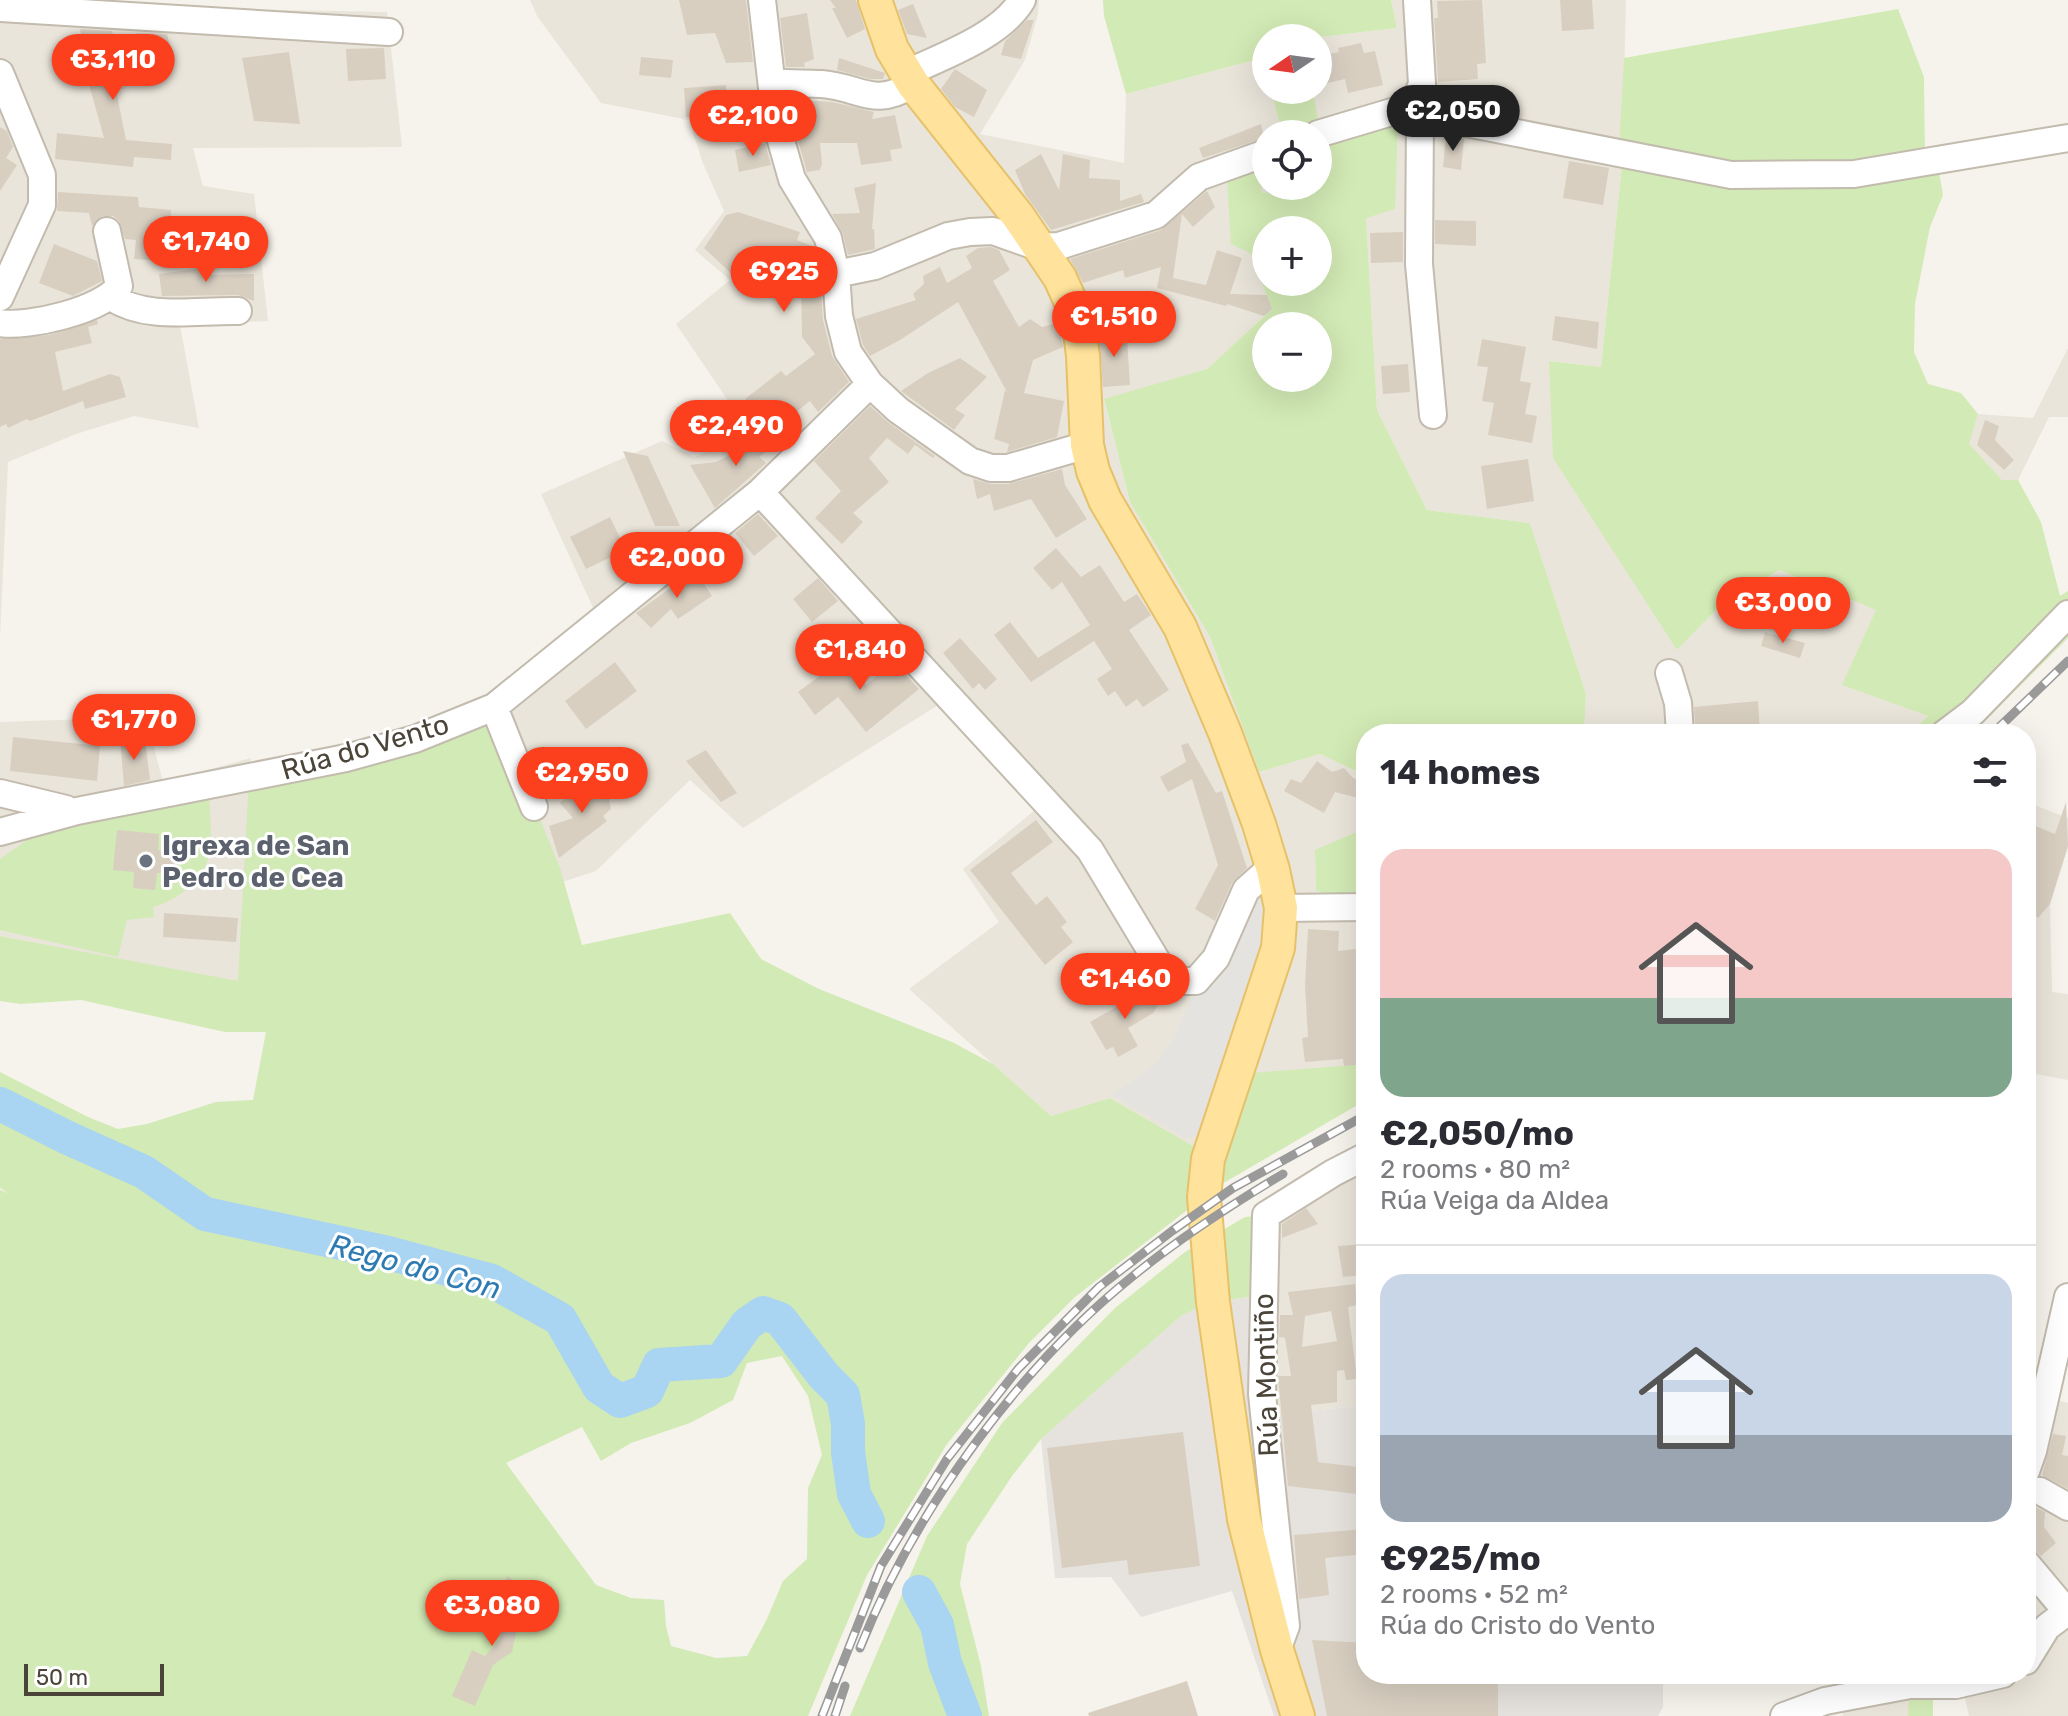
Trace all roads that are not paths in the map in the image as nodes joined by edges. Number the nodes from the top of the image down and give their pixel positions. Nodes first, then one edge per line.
1 (762, 0) edge
2 (875, 0) edge
3 (1022, 0) edge
4 (1417, 0) edge
5 (0, 8) edge
6 (389, 32) dead end
7 (0, 73) edge
8 (910, 78) junction
9 (772, 82) junction
10 (1416, 111) junction
11 (1332, 130) edge
12 (2068, 138) edge
13 (1252, 158) edge
14 (107, 231) dead end
15 (1038, 247) junction
16 (836, 274) junction
17 (0, 297) edge
18 (111, 297) junction
19 (238, 311) dead end
20 (0, 323) edge
21 (870, 384) junction
22 (1433, 415) dead end
23 (1087, 445) junction
24 (760, 492) junction
25 (2068, 614) edge
26 (1669, 673) dead end
27 (494, 707) junction
28 (1679, 724) edge
29 (1957, 724) edge
30 (0, 793) edge
31 (47, 806) junction
32 (534, 807) dead end
33 (77, 811) junction
34 (0, 813) edge
35 (0, 832) edge
36 (1272, 867) junction
37 (1356, 907) edge
38 (1281, 908) junction
39 (1356, 1161) edge
40 (2068, 1297) edge
41 (2036, 1438) edge
42 (2036, 1491) edge
43 (2068, 1507) edge
44 (2036, 1575) edge
45 (2068, 1613) edge
46 (2036, 1645) edge
47 (1277, 1650) junction
48 (1960, 1684) edge
49 (1298, 1716) edge
50 (1784, 1716) edge

1 - 9 street
2 - 8 main road
3 - 8 street
4 - 10 street
5 - 6 street
7 - 17 street
8 - 9 street
8 - 15 main road
9 - 16 street
10 - 11 street
10 - 12 street
10 - 22 street
13 - 15 street
14 - 18 street
15 - 16 street
15 - 23 main road
16 - 21 street
18 - 19 street
18 - 20 street
21 - 23 street
21 - 24 street, Rúa do Vento
23 - 36 main road
24 - 27 street, Rúa do Vento
24 - 36 street
25 - 29 street
26 - 28 street
27 - 32 street
27 - 33 street, Rúa do Vento
30 - 31 street, Rúa do Vento
31 - 33 street, Rúa do Vento
31 - 34 street, Rúa do Vento
33 - 35 street, Rúa do Vento
36 - 38 main road
37 - 38 street
38 - 47 main road
39 - 47 street, Rúa Montiño
40 - 41 street
42 - 43 street
44 - 45 street
45 - 46 street
47 - 49 main road
48 - 50 street

